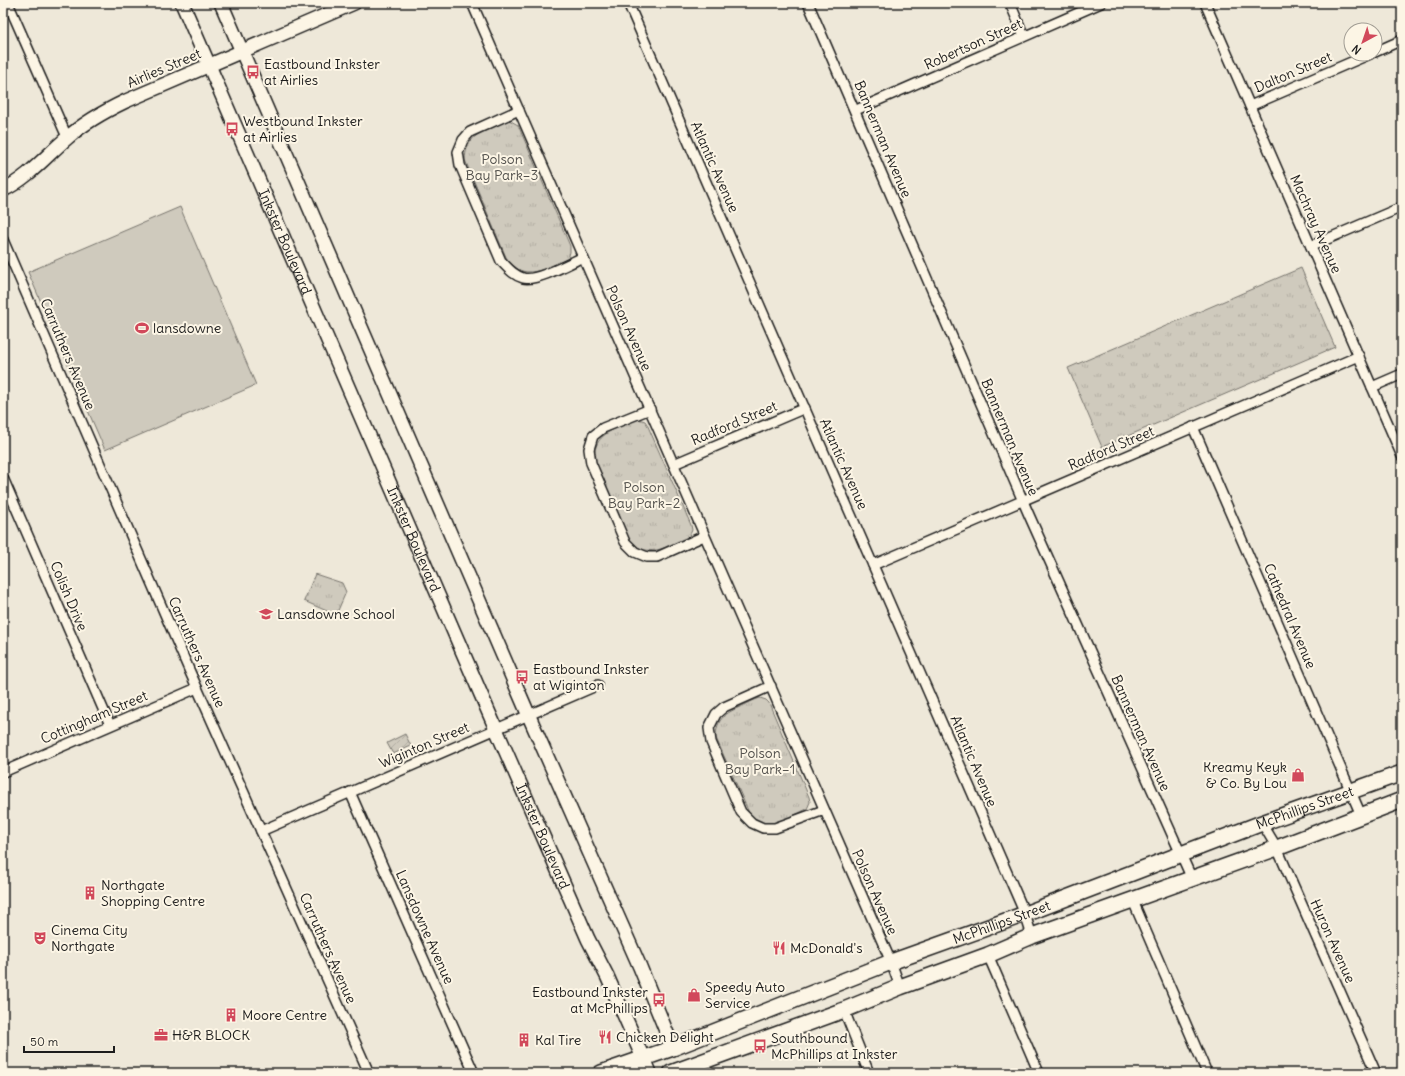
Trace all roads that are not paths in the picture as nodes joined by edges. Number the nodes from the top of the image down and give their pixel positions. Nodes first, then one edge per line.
1 (8, 3) edge
2 (182, 3) edge
3 (221, 3) edge
4 (354, 3) edge
5 (472, 3) edge
6 (628, 3) edge
7 (808, 3) edge
8 (1010, 3) edge
9 (1101, 3) edge
10 (1205, 3) edge
11 (1024, 36) junction
12 (1402, 40) edge
13 (1383, 48) edge
14 (242, 50) junction
15 (1352, 62) edge
16 (210, 66) junction
17 (1250, 106) junction
18 (519, 110) junction
19 (856, 110) junction
20 (67, 137) junction
21 (3, 190) edge
22 (1402, 207) edge
23 (3, 240) edge
24 (1311, 246) junction
25 (584, 258) junction
26 (1359, 356) junction
27 (1402, 374) edge
28 (1372, 387) junction
29 (805, 408) junction
30 (650, 409) junction
31 (1193, 427) junction
32 (1402, 456) edge
33 (674, 464) junction
34 (3, 478) edge
35 (1022, 501) junction
36 (704, 536) junction
37 (874, 565) junction
38 (598, 685) dead end
39 (771, 686) junction
40 (197, 688) junction
41 (529, 716) junction
42 (110, 725) junction
43 (496, 729) junction
44 (3, 772) edge
45 (1402, 773) edge
46 (1350, 790) junction
47 (350, 792) junction
48 (1402, 800) edge
49 (824, 810) junction
50 (1361, 815) junction
51 (1262, 823) junction
52 (261, 831) junction
53 (1277, 848) junction
54 (1180, 854) junction
55 (1192, 879) junction
56 (1133, 901) junction
57 (1025, 914) junction
58 (1032, 936) junction
59 (988, 955) junction
60 (891, 962) junction
61 (900, 987) junction
62 (844, 1010) junction
63 (673, 1048) junction
64 (643, 1058) junction
65 (678, 1072) edge
66 (369, 1073) edge
67 (474, 1073) edge
68 (601, 1073) edge
69 (649, 1073) edge
70 (869, 1073) edge
71 (1039, 1073) edge
72 (1207, 1073) edge
73 (1376, 1073) edge

1 - 20 street
2 - 16 main road, Inkster Boulevard
3 - 14 main road
4 - 14 main road, Airlies Street
5 - 18 street, Polson Avenue
6 - 29 street, Atlantic Avenue
7 - 19 street, Bannerman Avenue
8 - 11 street
9 - 11 street, Robertson Street
10 - 17 street, Machray Avenue
11 - 19 street, Robertson Street
12 - 13 street
14 - 16 main road, Airlies Street
14 - 41 main road
15 - 17 street, Dalton Street
16 - 20 main road, Airlies Street
16 - 43 main road, Inkster Boulevard
17 - 24 street, Machray Avenue
18 - 25 street, Polson Avenue
18 - 25 street
19 - 35 street, Bannerman Avenue
20 - 21 main road, Airlies Street
22 - 24 street
23 - 40 street, Carruthers Avenue
24 - 26 street, Machray Avenue
25 - 30 street, Polson Avenue
26 - 28 street, Machray Avenue
26 - 31 street, Radford Street
27 - 28 street
28 - 32 street, Machray Avenue
29 - 33 street, Radford Street
29 - 37 street, Atlantic Avenue
30 - 33 street, Polson Avenue
30 - 36 street
31 - 35 street, Radford Street
31 - 46 street, Cathedral Avenue
33 - 36 street, Polson Avenue
34 - 42 street, Colish Drive
35 - 37 street, Radford Street
35 - 54 street, Bannerman Avenue
36 - 39 street, Polson Avenue
37 - 57 street, Atlantic Avenue
38 - 41 street, Wiginton Street
39 - 49 street, Polson Avenue
39 - 49 street
40 - 42 street, Cottingham Street
40 - 52 street, Carruthers Avenue
41 - 43 street, Wiginton Street
41 - 63 main road
42 - 44 street, Cottingham Street
43 - 47 street, Wiginton Street
43 - 64 main road, Inkster Boulevard
45 - 46 main road, McPhillips Street
46 - 50 street, Cathedral Avenue
46 - 51 main road, McPhillips Street
47 - 52 street, Wiginton Street
47 - 67 street, Lansdowne Avenue
48 - 50 main road, McPhillips Street
49 - 60 street, Polson Avenue
50 - 53 main road, McPhillips Street
51 - 53 street, Huron Avenue
51 - 54 main road, McPhillips Street
52 - 66 street, Carruthers Avenue
53 - 55 main road, McPhillips Street
53 - 73 street, Huron Avenue
54 - 55 street, Bannerman Avenue
54 - 57 main road, McPhillips Street
55 - 56 main road, McPhillips Street
56 - 58 main road, McPhillips Street
56 - 72 street
57 - 58 street, Atlantic Avenue
57 - 60 main road, McPhillips Street
58 - 59 main road, McPhillips Street
59 - 61 main road, McPhillips Street
59 - 71 street
60 - 61 street, Polson Avenue
60 - 63 main road, McPhillips Street
61 - 62 main road, McPhillips Street
62 - 65 main road, McPhillips Street
62 - 70 street
63 - 64 main road, McPhillips Street
63 - 65 main road
64 - 68 main road, McPhillips Street
64 - 69 main road, Inkster Boulevard

